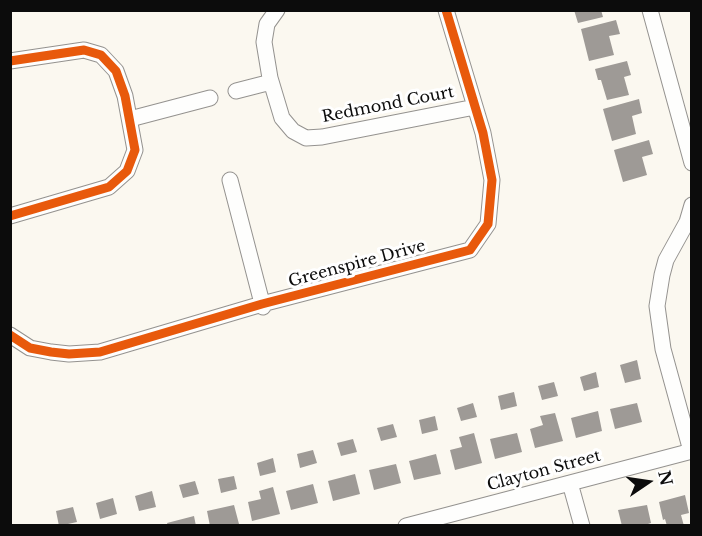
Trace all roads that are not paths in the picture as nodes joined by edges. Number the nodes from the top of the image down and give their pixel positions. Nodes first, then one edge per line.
1 (277, 10) edge
2 (446, 10) edge
3 (650, 10) edge
4 (10, 61) edge
5 (271, 82) junction
6 (236, 91) dead end
7 (210, 98) dead end
8 (475, 107) junction
9 (130, 118) junction
10 (692, 163) edge
11 (230, 180) dead end
12 (692, 205) edge
13 (10, 216) edge
14 (262, 306) junction
15 (10, 335) edge
16 (691, 451) edge
17 (570, 483) junction
18 (406, 525) edge
19 (582, 525) edge

1 - 5 street, Redmond Court
2 - 8 street, Greenspire Drive
3 - 10 street
4 - 9 street
5 - 6 street
5 - 8 street, Redmond Court
7 - 9 street
8 - 14 street, Greenspire Drive
9 - 13 street
11 - 14 street
12 - 16 street
14 - 15 street, Greenspire Drive
16 - 17 street, Clayton Street
17 - 18 street, Clayton Street
17 - 19 street

